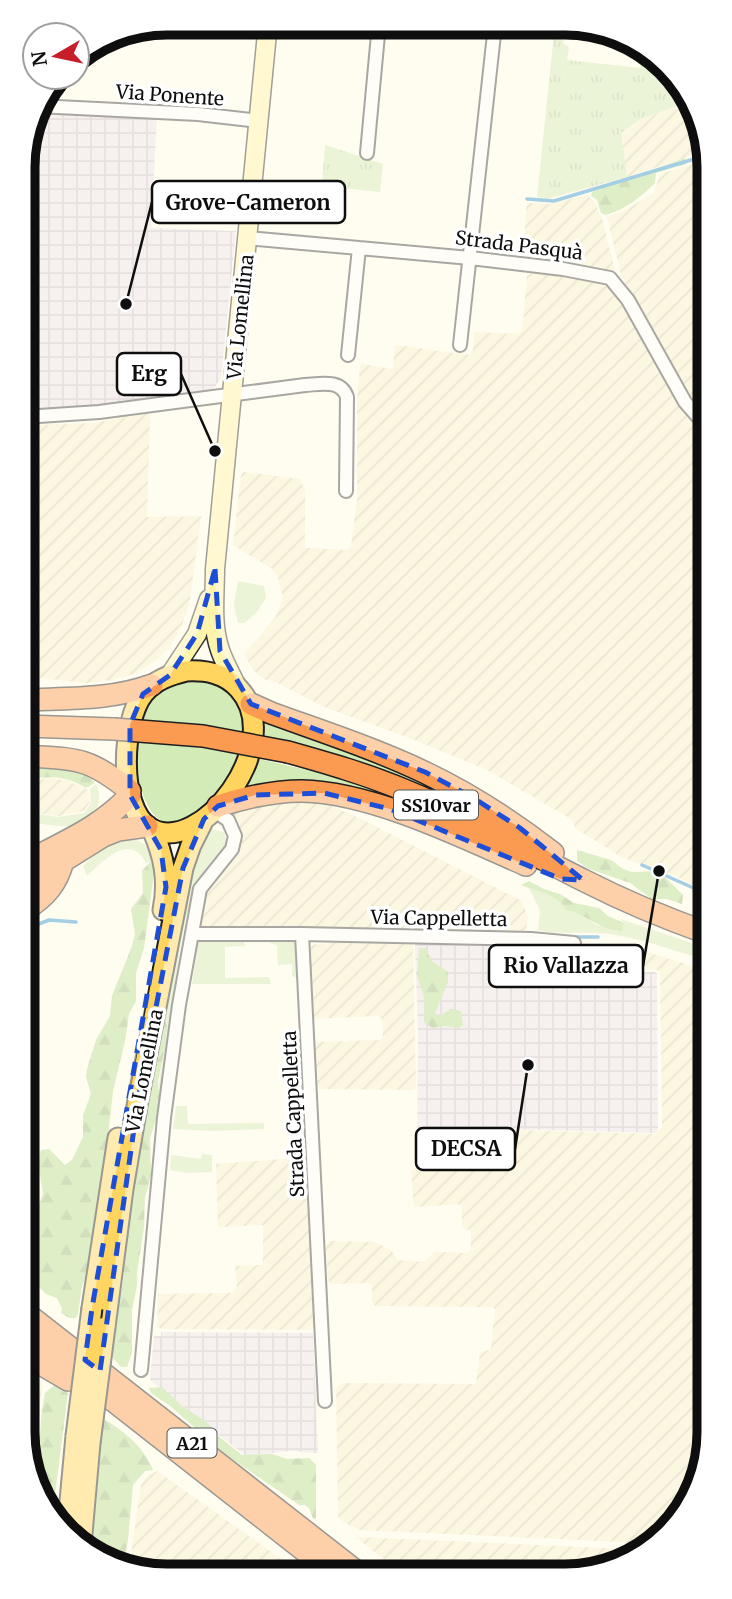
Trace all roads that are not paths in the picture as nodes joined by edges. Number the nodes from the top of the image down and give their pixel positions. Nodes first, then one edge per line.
1 (267, 35) edge
2 (378, 35) edge
3 (494, 35) edge
4 (52, 103) edge
5 (259, 121) junction
6 (367, 153) dead end
7 (247, 239) junction
8 (359, 248) junction
9 (470, 258) junction
10 (460, 345) dead end
11 (348, 355) dead end
12 (232, 394) junction
13 (35, 416) edge
14 (697, 416) edge
15 (346, 491) dead end
16 (215, 569) junction
17 (161, 680) junction
18 (236, 685) junction
19 (35, 699) edge
20 (251, 704) junction
21 (35, 726) edge
22 (35, 757) edge
23 (91, 764) junction
24 (130, 793) junction
25 (212, 812) junction
26 (150, 828) junction
27 (84, 830) junction
28 (35, 857) edge
29 (63, 861) junction
30 (35, 878) edge
31 (580, 878) junction
32 (35, 903) edge
33 (697, 929) edge
34 (192, 934) junction
35 (302, 934) junction
36 (574, 943) dead end
37 (35, 1324) edge
38 (35, 1325) edge
39 (35, 1361) edge
40 (141, 1370) dead end
41 (325, 1401) dead end
42 (83, 1440) junction
43 (171, 1446) junction
44 (69, 1520) edge
45 (81, 1532) edge
46 (322, 1564) edge
47 (347, 1564) edge

1 - 5 main road, Via Lomellina
2 - 6 street
3 - 9 street
4 - 5 street, Via Ponente
5 - 7 main road, Via Lomellina
7 - 8 street, Strada Pasquà
7 - 12 main road, Via Lomellina
8 - 9 street, Strada Pasquà
8 - 11 street
9 - 10 street
9 - 14 street, Strada Pasquà
12 - 13 street
12 - 15 street
12 - 16 main road, Via Lomellina
16 - 17 main road
16 - 18 main road
17 - 18 main road
17 - 19 highway
17 - 24 main road
18 - 20 main road
20 - 25 main road
20 - 31 highway
21 - 31 highway, SS10var, bridge
22 - 23 highway
23 - 24 highway
23 - 27 highway
24 - 26 main road
24 - 27 highway
25 - 26 main road
25 - 31 highway
25 - 34 street
25 - 42 main road, Via Lomellina, bridge
26 - 29 highway
26 - 42 main road, Via Lomellina, bridge
27 - 28 highway
29 - 30 highway
29 - 32 highway
31 - 33 highway, SS10var
34 - 35 street
34 - 40 street
35 - 36 street, Via Cappelletta
35 - 41 street, Strada Cappelletta
37 - 47 highway, A21
38 - 43 highway, A21
39 - 43 highway
42 - 44 main road
42 - 45 main road
43 - 46 highway, A21

